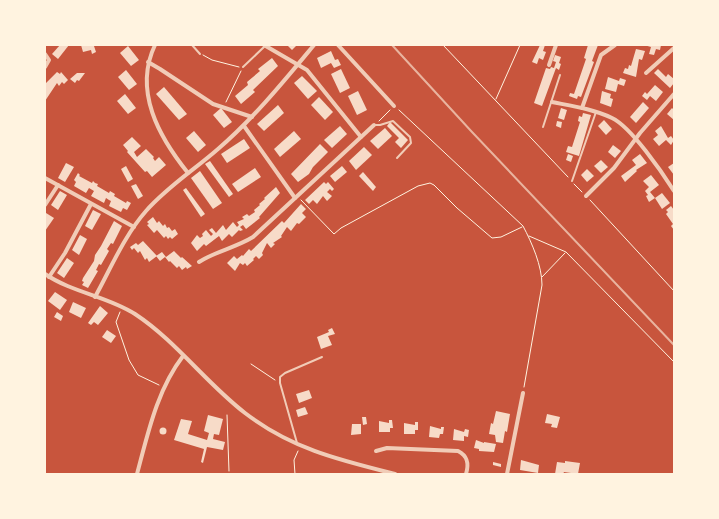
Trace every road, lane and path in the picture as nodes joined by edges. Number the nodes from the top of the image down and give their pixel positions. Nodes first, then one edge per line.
1 (155, 45) edge
2 (192, 45) edge
3 (265, 45) edge
4 (314, 45) edge
5 (338, 45) edge
6 (443, 45) edge
7 (520, 45) edge
8 (556, 45) edge
9 (614, 45) edge
10 (674, 48) edge
11 (45, 54) edge
12 (200, 54) joint
13 (148, 62) junction
14 (299, 64) junction
15 (549, 65) dead end
16 (45, 67) edge
17 (243, 67) junction
18 (646, 73) dead end
19 (560, 75) dead end
20 (674, 94) edge
21 (496, 100) junction
22 (552, 102) junction
23 (394, 106) junction
24 (223, 107) junction
25 (582, 108) junction
26 (596, 112) junction
27 (252, 117) junction
28 (374, 125) junction
29 (244, 126) junction
30 (543, 127) dead end
31 (361, 136) junction
32 (635, 139) junction
33 (397, 158) dead end
34 (188, 173) junction
35 (45, 178) edge
36 (572, 181) junction
37 (58, 185) junction
38 (674, 191) edge
39 (586, 196) junction
40 (295, 198) junction
41 (91, 204) junction
42 (45, 205) edge
43 (523, 226) junction
44 (134, 227) junction
45 (528, 235) junction
46 (566, 252) junction
47 (199, 262) dead end
48 (47, 276) edge
49 (542, 277) junction
50 (674, 292) edge
51 (95, 297) junction
52 (122, 307) junction
53 (183, 356) junction
54 (322, 356) dead end
55 (674, 362) edge
56 (251, 364) dead end
57 (280, 383) junction
58 (163, 387) junction
59 (523, 393) joint
60 (227, 415) dead end
61 (298, 445) junction
62 (376, 451) dead end
63 (229, 471) dead end
64 (137, 474) edge
65 (295, 474) edge
66 (395, 474) edge
67 (466, 474) edge
68 (507, 474) edge

1 - 13 street
2 - 12 lane
3 - 14 street
3 - 17 lane
4 - 14 street
5 - 23 street
6 - 21 path
7 - 21 path
8 - 15 street
9 - 25 street
10 - 18 street
11 - 16 street
12 - 17 path
13 - 24 street
13 - 34 street
14 - 27 street
14 - 31 street
17 - 24 path
19 - 22 lane
20 - 32 street
21 - 36 path
22 - 25 street
22 - 30 lane
23 - 28 path
23 - 43 path
24 - 27 street
25 - 26 street
26 - 32 street
26 - 36 lane
27 - 29 street
28 - 31 street
28 - 33 lane
29 - 34 street
29 - 40 street
31 - 40 street
32 - 38 street
32 - 39 street
34 - 44 street
35 - 37 street
36 - 39 path
37 - 41 street
37 - 42 street
39 - 50 path
40 - 43 path
40 - 47 street
41 - 44 street
41 - 48 street
43 - 45 path
44 - 51 street
45 - 46 path
45 - 49 path
46 - 49 path
46 - 55 path
48 - 51 street
49 - 59 path
51 - 52 street
52 - 53 street
52 - 58 path
53 - 58 street
53 - 61 street
54 - 57 lane
56 - 57 path
57 - 61 lane
58 - 64 street
59 - 68 street
60 - 63 path
61 - 65 path
61 - 66 street
62 - 67 street

